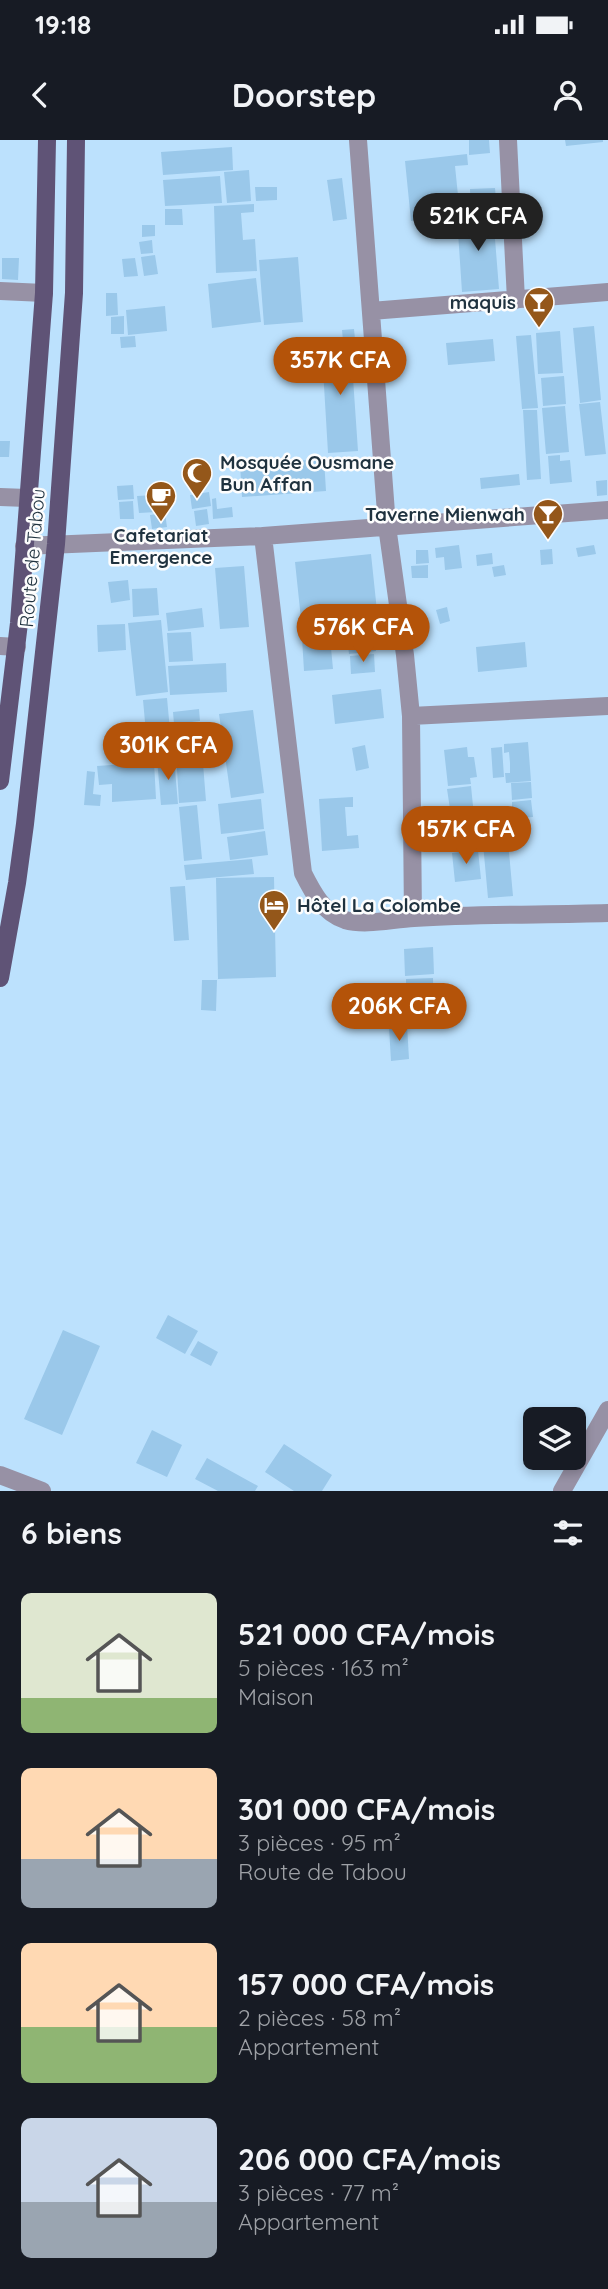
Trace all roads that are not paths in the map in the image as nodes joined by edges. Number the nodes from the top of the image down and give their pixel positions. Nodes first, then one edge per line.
1 (47, 140) edge
2 (76, 140) edge
3 (358, 140) edge
4 (508, 140) edge
5 (0, 291) edge
6 (608, 292) edge
7 (44, 293) junction
8 (516, 300) junction
9 (371, 311) junction
10 (0, 497) edge
11 (27, 498) junction
12 (608, 510) edge
13 (387, 526) junction
14 (263, 536) junction
15 (55, 544) junction
16 (24, 546) junction
17 (8, 647) edge
18 (608, 706) edge
19 (411, 716) junction
20 (0, 781) edge
21 (608, 913) edge
22 (414, 918) junction
23 (0, 978) edge
24 (608, 1410) edge
25 (0, 1475) edge
26 (42, 1491) edge
27 (562, 1491) edge

1 - 7 main road, Route de Tabou
2 - 15 main road, Route de Tabou
3 - 9 street
4 - 8 street
5 - 7 street
6 - 8 street
7 - 11 main road, Route de Tabou
8 - 9 street
9 - 13 street
10 - 11 street
11 - 16 main road, Route de Tabou
12 - 13 street
13 - 14 street
13 - 19 street
14 - 15 street
14 - 22 street
15 - 16 street
15 - 23 main road, Route de Tabou
16 - 17 main road, Route de Tabou
17 - 20 main road, Route de Tabou
18 - 19 street
19 - 22 street
21 - 22 street
24 - 27 street
25 - 26 street

